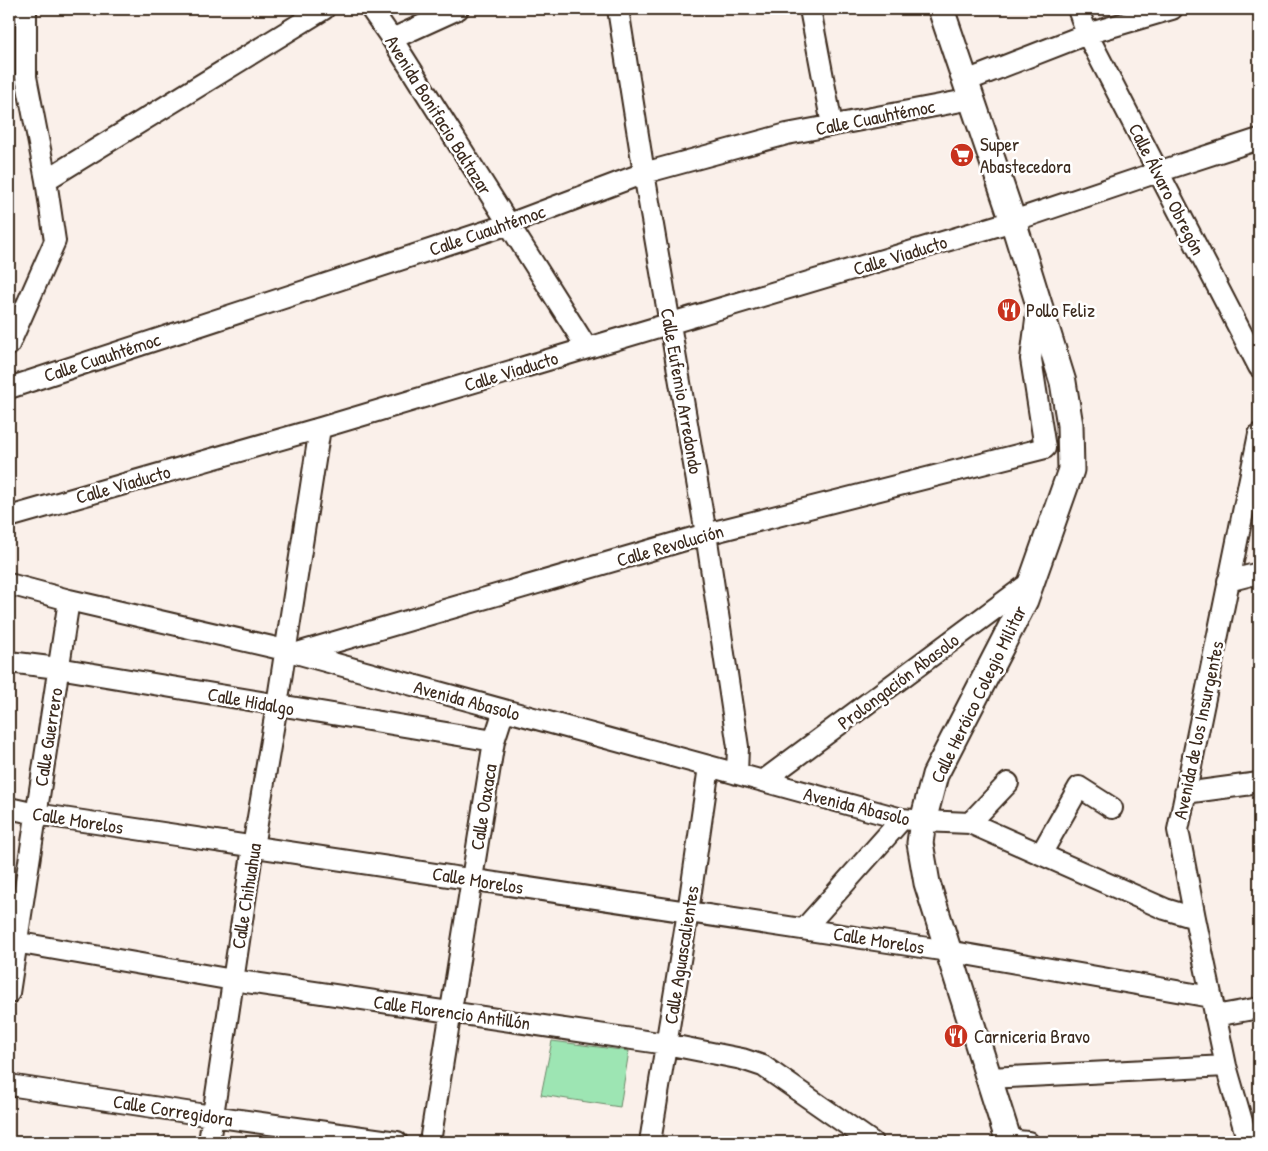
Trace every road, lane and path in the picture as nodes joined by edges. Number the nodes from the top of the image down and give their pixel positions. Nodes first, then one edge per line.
1 (26, 9) edge
2 (324, 9) edge
3 (371, 9) edge
4 (458, 9) edge
5 (618, 9) edge
6 (810, 9) edge
7 (942, 9) edge
8 (1078, 9) edge
9 (1168, 10) edge
10 (1087, 34) junction
11 (392, 39) junction
12 (969, 90) junction
13 (832, 125) junction
14 (1259, 140) edge
15 (1158, 172) junction
16 (644, 173) junction
17 (46, 180) junction
18 (1013, 221) junction
19 (508, 224) junction
20 (1038, 304) junction
21 (670, 324) junction
22 (9, 344) edge
23 (587, 348) junction
24 (1259, 368) edge
25 (9, 388) edge
26 (320, 428) junction
27 (1259, 434) edge
28 (1045, 448) joint
29 (9, 517) edge
30 (706, 534) junction
31 (1259, 573) edge
32 (1032, 580) junction
33 (1228, 582) junction
34 (9, 584) edge
35 (69, 600) junction
36 (291, 651) junction
37 (9, 662) edge
38 (58, 668) junction
39 (277, 705) junction
40 (504, 710) junction
41 (494, 741) junction
42 (709, 767) junction
43 (737, 774) junction
44 (763, 781) junction
45 (1008, 783) dead end
46 (1259, 783) edge
47 (1185, 793) junction
48 (9, 808) edge
49 (1112, 808) dead end
50 (36, 814) junction
51 (913, 820) junction
52 (970, 823) junction
53 (253, 847) junction
54 (1041, 854) junction
55 (471, 879) junction
56 (688, 912) junction
57 (1195, 918) junction
58 (804, 929) junction
59 (13, 941) edge
60 (948, 951) junction
61 (233, 980) junction
62 (9, 993) edge
63 (1213, 1006) junction
64 (1259, 1008) edge
65 (450, 1011) junction
66 (666, 1044) junction
67 (1226, 1066) junction
68 (989, 1078) junction
69 (9, 1085) edge
70 (212, 1116) junction
71 (1015, 1141) edge
72 (209, 1142) edge
73 (397, 1142) edge
74 (430, 1142) edge
75 (650, 1142) edge
76 (872, 1142) edge
77 (1248, 1142) edge

1 - 17 street
2 - 17 street
3 - 11 street, Avenida Bonifacio Baltazar
4 - 11 street
5 - 16 street, Calle Eufemio Arredondo
6 - 13 street
7 - 12 main road, Calle Heróico Colegio Militar
8 - 10 street, Calle Álvaro Obregón
9 - 10 street, Calle Cuauhtémoc
10 - 12 street, Calle Cuauhtémoc
10 - 15 street, Calle Álvaro Obregón
11 - 19 street, Avenida Bonifacio Baltazar
12 - 13 street, Calle Cuauhtémoc
12 - 18 main road, Calle Heróico Colegio Militar
13 - 16 street, Calle Cuauhtémoc
14 - 15 street, Calle Viaducto
15 - 18 street, Calle Viaducto
15 - 24 street, Calle Álvaro Obregón
16 - 19 street, Calle Cuauhtémoc
16 - 21 street, Calle Eufemio Arredondo
17 - 22 street
18 - 20 main road, Calle Heróico Colegio Militar
18 - 21 street, Calle Viaducto
19 - 23 street, Avenida Bonifacio Baltazar
19 - 25 street, Calle Cuauhtémoc
20 - 28 street, Calle Heróico Colegio Militar
20 - 32 main road, Calle Heróico Colegio Militar
21 - 23 street, Calle Viaducto
21 - 30 street, Calle Eufemio Arredondo
23 - 26 street, Calle Viaducto
26 - 29 street, Calle Viaducto
26 - 36 street, Calle Chihuahua
27 - 33 street, Avenida de los Insurgentes
28 - 30 street, Calle Revolución
30 - 36 street, Calle Revolución
30 - 43 street, Calle Eufemio Arredondo
31 - 33 street
32 - 44 street, Prolongación Abasolo
32 - 51 main road, Calle Heróico Colegio Militar
33 - 47 street, Avenida de los Insurgentes
34 - 35 street, Avenida Abasolo
35 - 36 street, Avenida Abasolo
35 - 38 street, Calle Guerrero
36 - 39 street, Calle Chihuahua
36 - 40 street, Avenida Abasolo
37 - 38 street, Calle Hidalgo
38 - 39 street, Calle Hidalgo
38 - 50 street, Calle Guerrero
39 - 41 street, Calle Hidalgo
39 - 53 street, Calle Chihuahua
40 - 41 street, Calle Oaxaca
40 - 42 street, Avenida Abasolo
41 - 55 street, Calle Oaxaca
42 - 43 street, Avenida Abasolo
42 - 56 street, Calle Aguascalientes
43 - 44 street, Avenida Abasolo
44 - 51 street, Avenida Abasolo
45 - 52 street
46 - 47 street
47 - 57 street, Avenida de los Insurgentes
48 - 50 street, Calle Morelos
49 - 54 street
50 - 53 street, Calle Morelos
50 - 59 street, Calle Guerrero
51 - 52 street, Avenida Abasolo
51 - 58 street
51 - 60 main road, Calle Heróico Colegio Militar
52 - 54 street
53 - 55 street, Calle Morelos
53 - 61 street, Calle Chihuahua
54 - 57 street
55 - 56 street, Calle Morelos
55 - 65 street, Calle Oaxaca
56 - 58 street, Calle Morelos
56 - 66 street, Calle Aguascalientes
57 - 63 street, Avenida de los Insurgentes
58 - 60 street, Calle Morelos
59 - 61 street, Calle Florencio Antillón
59 - 62 street, Calle Guerrero
60 - 63 street, Calle Morelos
60 - 68 main road, Calle Heróico Colegio Militar
61 - 65 street, Calle Florencio Antillón
61 - 70 street, Calle Chihuahua
63 - 64 street
63 - 67 street, Avenida de los Insurgentes
65 - 66 street, Calle Florencio Antillón
65 - 74 street, Calle Oaxaca
66 - 75 street, Calle Aguascalientes
66 - 76 street, Calle Florencio Antillón
67 - 68 street
67 - 77 street, Avenida de los Insurgentes
68 - 71 main road, Calle Heróico Colegio Militar
69 - 70 street, Calle Corregidora
70 - 72 street, Calle Chihuahua
70 - 73 street, Calle Corregidora

